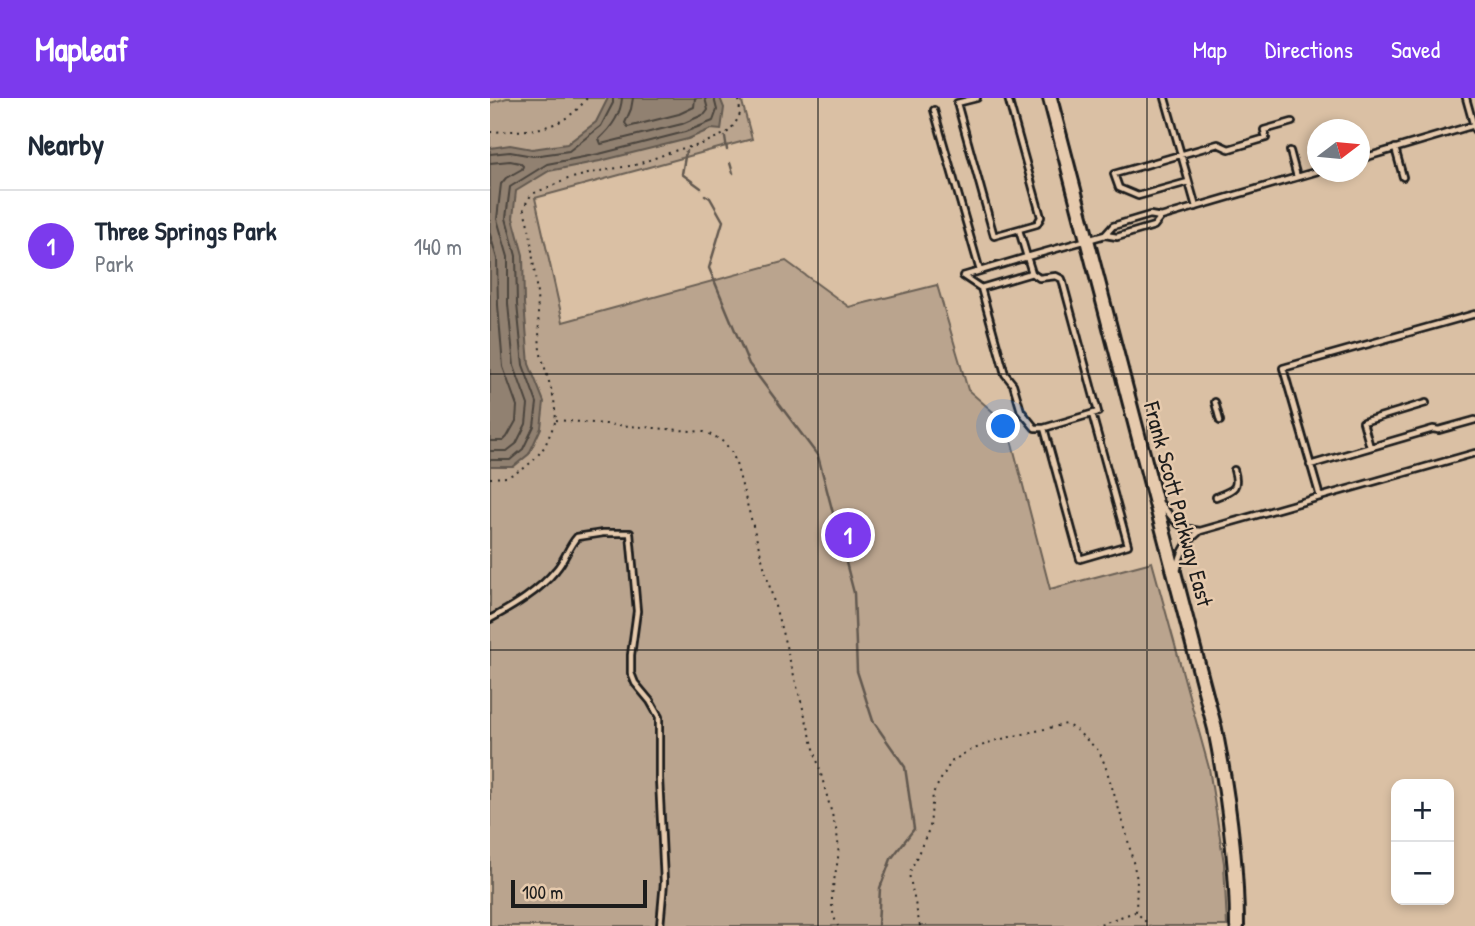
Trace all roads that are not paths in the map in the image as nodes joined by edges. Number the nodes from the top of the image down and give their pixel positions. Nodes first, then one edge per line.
1 (977, 98) edge
2 (1007, 98) edge
3 (1050, 98) edge
4 (1165, 98) edge
5 (1466, 98) edge
6 (934, 110) dead end
7 (1292, 122) dead end
8 (1474, 128) edge
9 (1395, 148) junction
10 (1290, 151) dead end
11 (1181, 155) junction
12 (1370, 156) edge
13 (1307, 174) edge
14 (1297, 177) junction
15 (1403, 177) dead end
16 (1188, 181) junction
17 (1196, 207) junction
18 (1161, 217) junction
19 (1019, 230) junction
20 (1105, 235) junction
21 (1087, 240) junction
22 (1027, 257) junction
23 (980, 271) junction
24 (1032, 273) junction
25 (981, 288) junction
26 (1475, 314) edge
27 (1214, 401) dead end
28 (1426, 403) dead end
29 (1092, 414) junction
30 (1475, 420) edge
31 (1220, 421) dead end
32 (1044, 428) junction
33 (1370, 447) junction
34 (1475, 453) edge
35 (1310, 465) junction
36 (1234, 470) dead end
37 (1155, 496) junction
38 (1216, 497) dead end
39 (1320, 497) junction
40 (1200, 531) junction
41 (1177, 580) junction
42 (490, 620) edge
43 (660, 926) edge
44 (1237, 926) edge

1 - 19 lane
2 - 19 lane
3 - 21 main road, Frank Scott Parkway East
4 - 11 lane
5 - 8 lane
6 - 23 lane
7 - 11 lane
8 - 9 lane
9 - 12 lane
9 - 15 lane
10 - 14 lane
11 - 16 lane
11 - 16 lane
13 - 14 lane
14 - 17 lane
16 - 17 lane
17 - 18 lane
18 - 20 lane
18 - 20 lane
19 - 22 lane
20 - 21 lane
21 - 22 lane
21 - 37 main road, Frank Scott Parkway East
22 - 23 lane
22 - 24 lane
23 - 25 lane
24 - 25 lane
24 - 29 lane
25 - 32 lane
26 - 35 lane
27 - 31 lane
28 - 33 lane
29 - 32 lane
29 - 32 lane
30 - 33 lane
33 - 35 lane
34 - 39 lane
35 - 39 lane
36 - 38 lane
37 - 40 lane
37 - 41 main road, Frank Scott Parkway East
39 - 40 lane
40 - 41 lane
41 - 44 main road, Frank Scott Parkway East
42 - 43 lane

